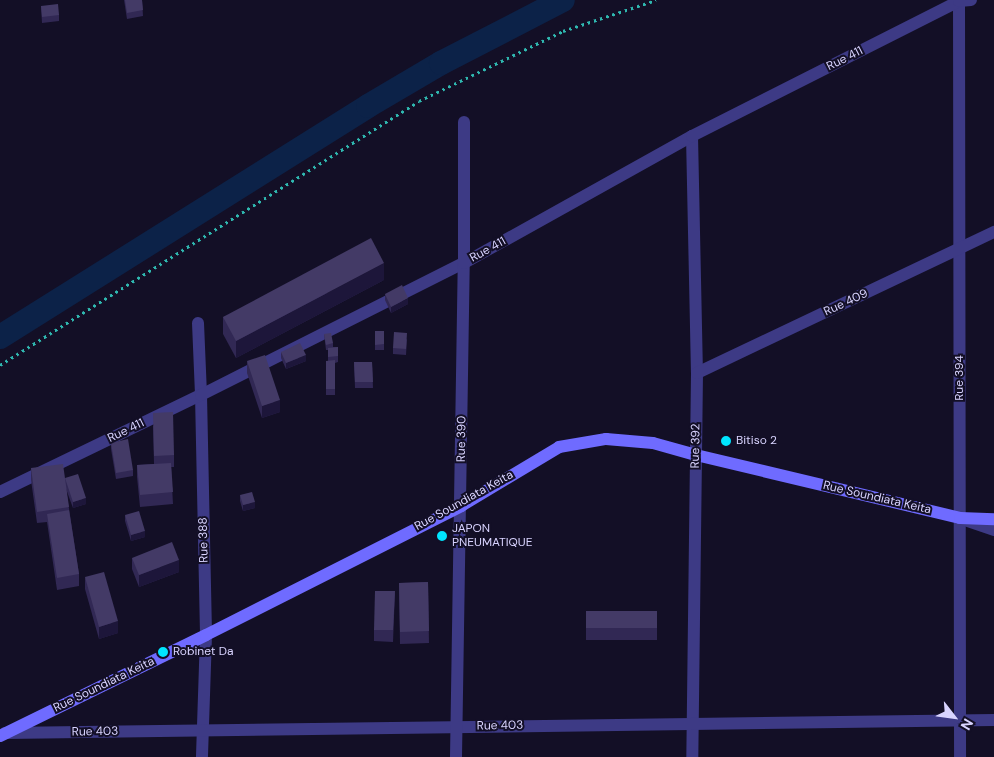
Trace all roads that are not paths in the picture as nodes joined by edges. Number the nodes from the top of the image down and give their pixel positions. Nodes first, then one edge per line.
1 (963, 0) edge
2 (464, 122) dead end
3 (692, 136) junction
4 (994, 232) edge
5 (959, 249) junction
6 (464, 263) junction
7 (198, 324) dead end
8 (697, 373) junction
9 (201, 395) junction
10 (696, 455) junction
11 (0, 492) edge
12 (461, 506) junction
13 (960, 518) junction
14 (994, 519) edge
15 (994, 530) edge
16 (206, 636) junction
17 (960, 720) junction
18 (994, 720) edge
19 (692, 724) junction
20 (456, 727) junction
21 (201, 731) junction
22 (3, 735) edge
23 (202, 757) edge
24 (456, 757) edge
25 (692, 757) edge
26 (960, 757) edge

1 - 3 street, Rue 411
1 - 5 street, Rue 394
2 - 6 street, Rue 390
3 - 6 street, Rue 411
3 - 8 street, Rue 392
4 - 5 street, Rue 409
5 - 8 street, Rue 409
5 - 13 street, Rue 394
6 - 9 street, Rue 411
6 - 12 street, Rue 390
7 - 9 street, Rue 388
8 - 10 street, Rue 392
9 - 11 street, Rue 411
9 - 16 street, Rue 388
10 - 12 main road, Rue Soundiata Keita
10 - 13 main road, Rue Soundiata Keita
10 - 19 street, Rue 392
12 - 16 main road, Rue Soundiata Keita
12 - 20 street, Rue 390
13 - 14 main road, Rue Soundiata Keita
13 - 15 street
13 - 17 street, Rue 394
16 - 21 street, Rue 388
16 - 22 main road, Rue Soundiata Keita
17 - 18 street, Rue 403
17 - 19 street, Rue 403
17 - 26 street, Rue 394
19 - 20 street, Rue 403
19 - 25 street, Rue 392
20 - 21 street, Rue 403
20 - 24 street, Rue 390
21 - 22 street, Rue 403
21 - 23 street, Rue 388

